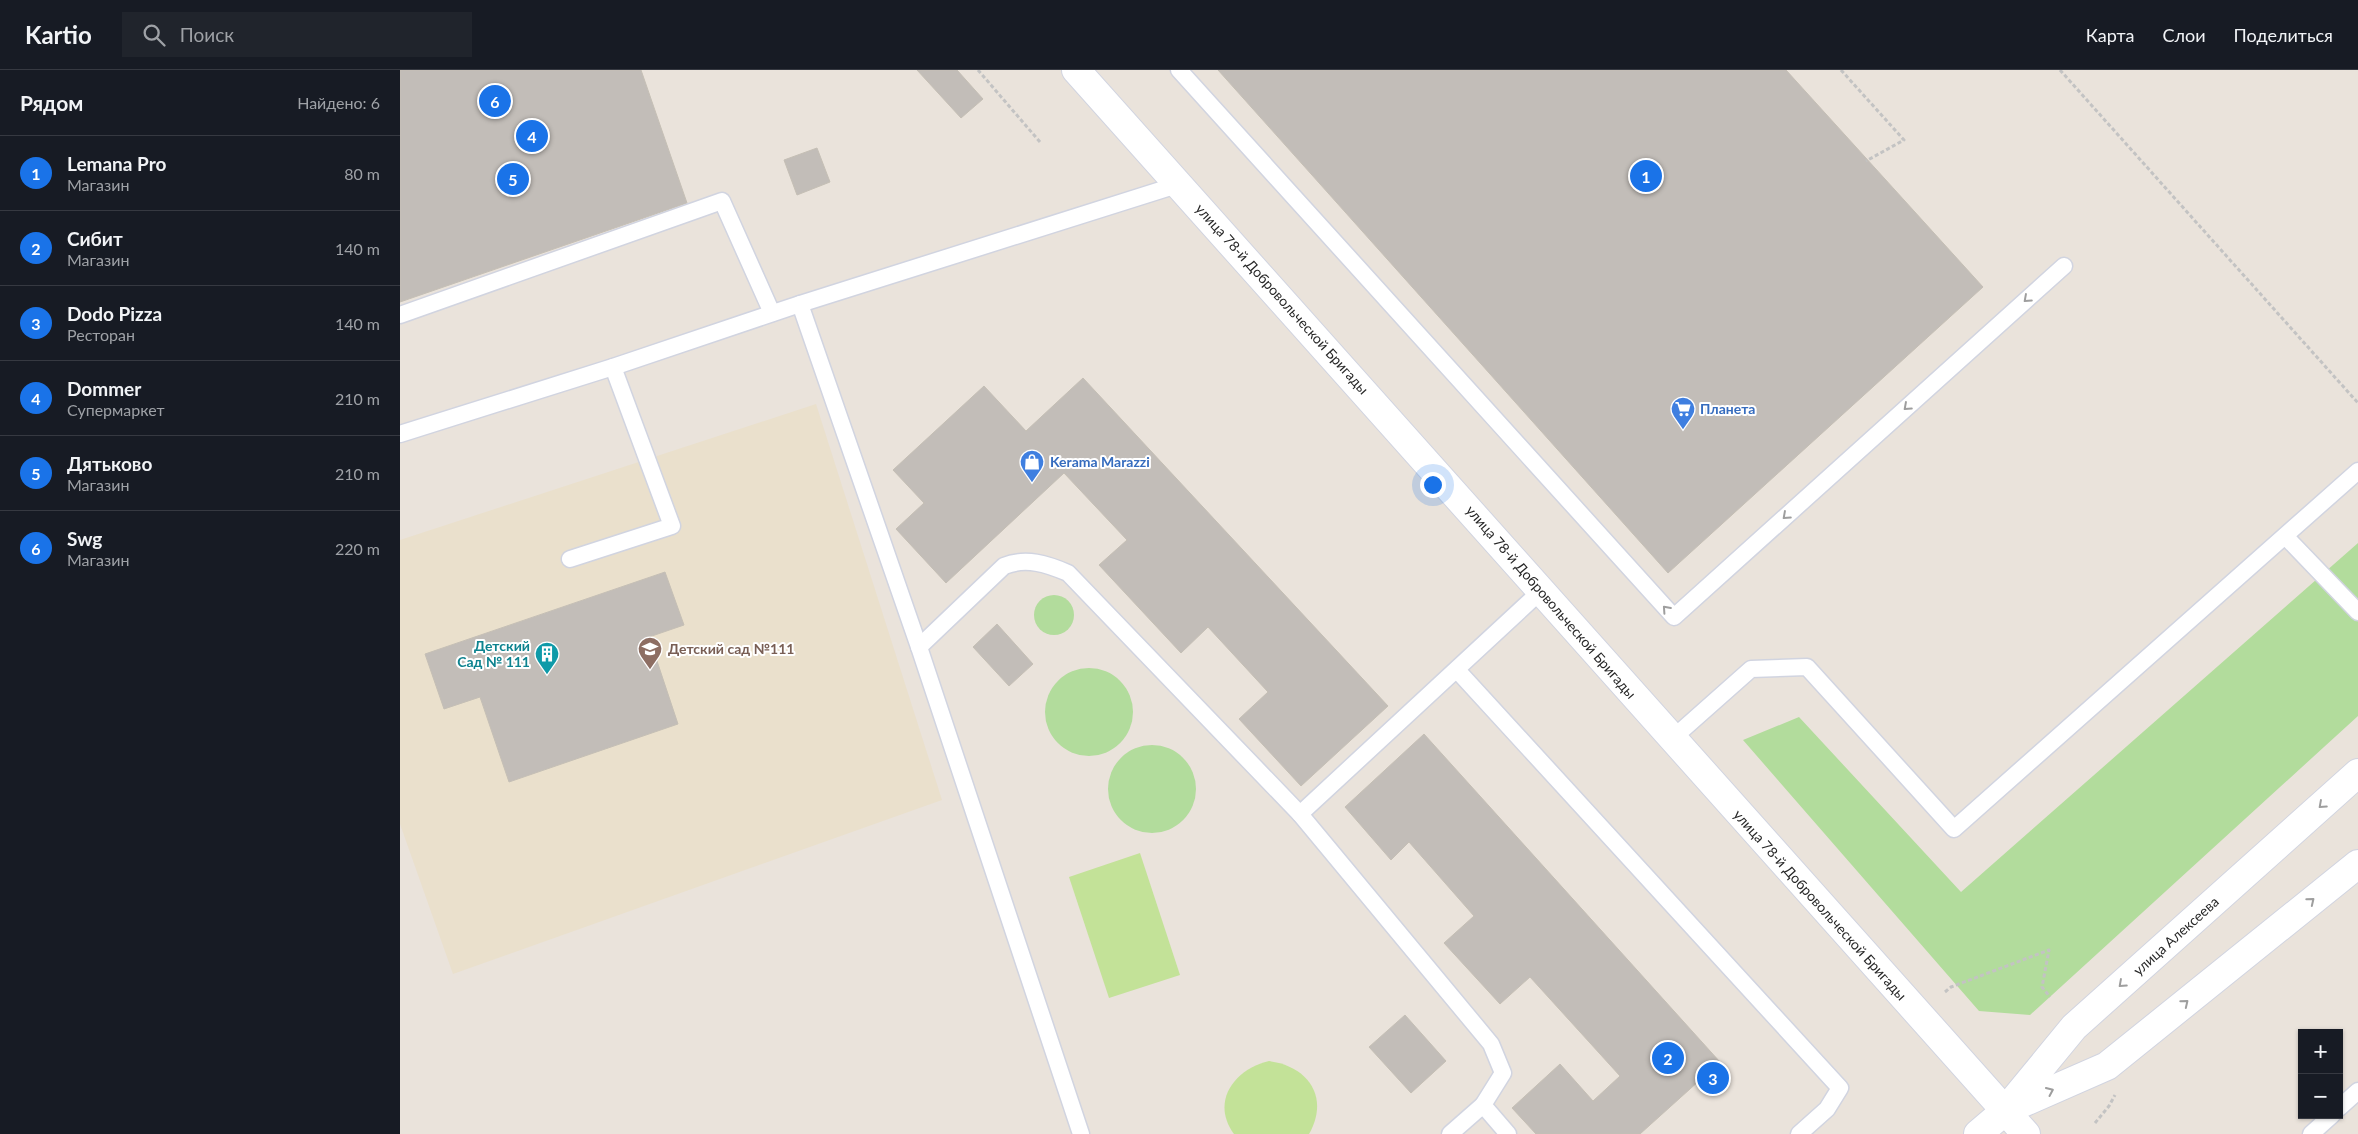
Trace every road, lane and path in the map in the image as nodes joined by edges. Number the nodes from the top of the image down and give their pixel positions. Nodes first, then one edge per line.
1 (978, 70) edge
2 (1076, 70) edge
3 (1179, 70) edge
4 (1841, 70) edge
5 (2060, 70) edge
6 (1040, 142) dead end
7 (1866, 161) dead end
8 (1180, 184) junction
9 (2064, 266) dead end
10 (800, 304) junction
11 (772, 313) junction
12 (400, 314) edge
13 (614, 367) junction
14 (2358, 403) edge
15 (400, 434) edge
16 (2358, 471) edge
17 (2285, 536) junction
18 (570, 559) dead end
19 (1542, 590) junction
20 (2358, 612) edge
21 (919, 647) junction
22 (1457, 670) junction
23 (1672, 739) junction
24 (2358, 773) edge
25 (1300, 814) junction
26 (2358, 864) edge
27 (1945, 992) dead end
28 (2050, 997) dead end
29 (2358, 1091) edge
30 (2343, 1104) edge
31 (1483, 1105) junction
32 (2109, 1106) dead end
33 (2005, 1111) junction
34 (2328, 1119) edge
35 (2095, 1122) dead end
36 (1081, 1134) edge
37 (1450, 1134) edge
38 (1508, 1134) edge
39 (1799, 1134) edge
40 (1978, 1134) edge
41 (2026, 1134) edge
42 (2311, 1134) edge

1 - 6 path
2 - 8 street, улица 78-й Добровольческой Бригады
9 -> 3 lane
4 - 7 path
5 - 14 path
8 - 10 lane
8 - 19 street, улица 78-й Добровольческой Бригады
10 - 11 lane
10 - 21 lane
11 - 12 lane
11 - 13 lane
13 - 15 lane
13 - 18 lane
16 - 17 lane
17 - 20 lane
17 - 23 lane
19 - 22 lane
19 - 23 street, улица 78-й Добровольческой Бригады
21 - 25 lane
21 - 36 lane
22 - 25 lane
22 - 39 lane
23 - 33 street, улица 78-й Добровольческой Бригады
24 -> 33 street, улица Алексеева
25 - 31 lane
33 -> 26 street, улица Алексеева
27 - 28 path
29 - 30 lane
31 - 37 lane
31 - 38 lane
32 - 35 path
33 - 40 street, улица Алексеева
33 - 41 street, улица 78-й Добровольческой Бригады
34 - 42 lane

